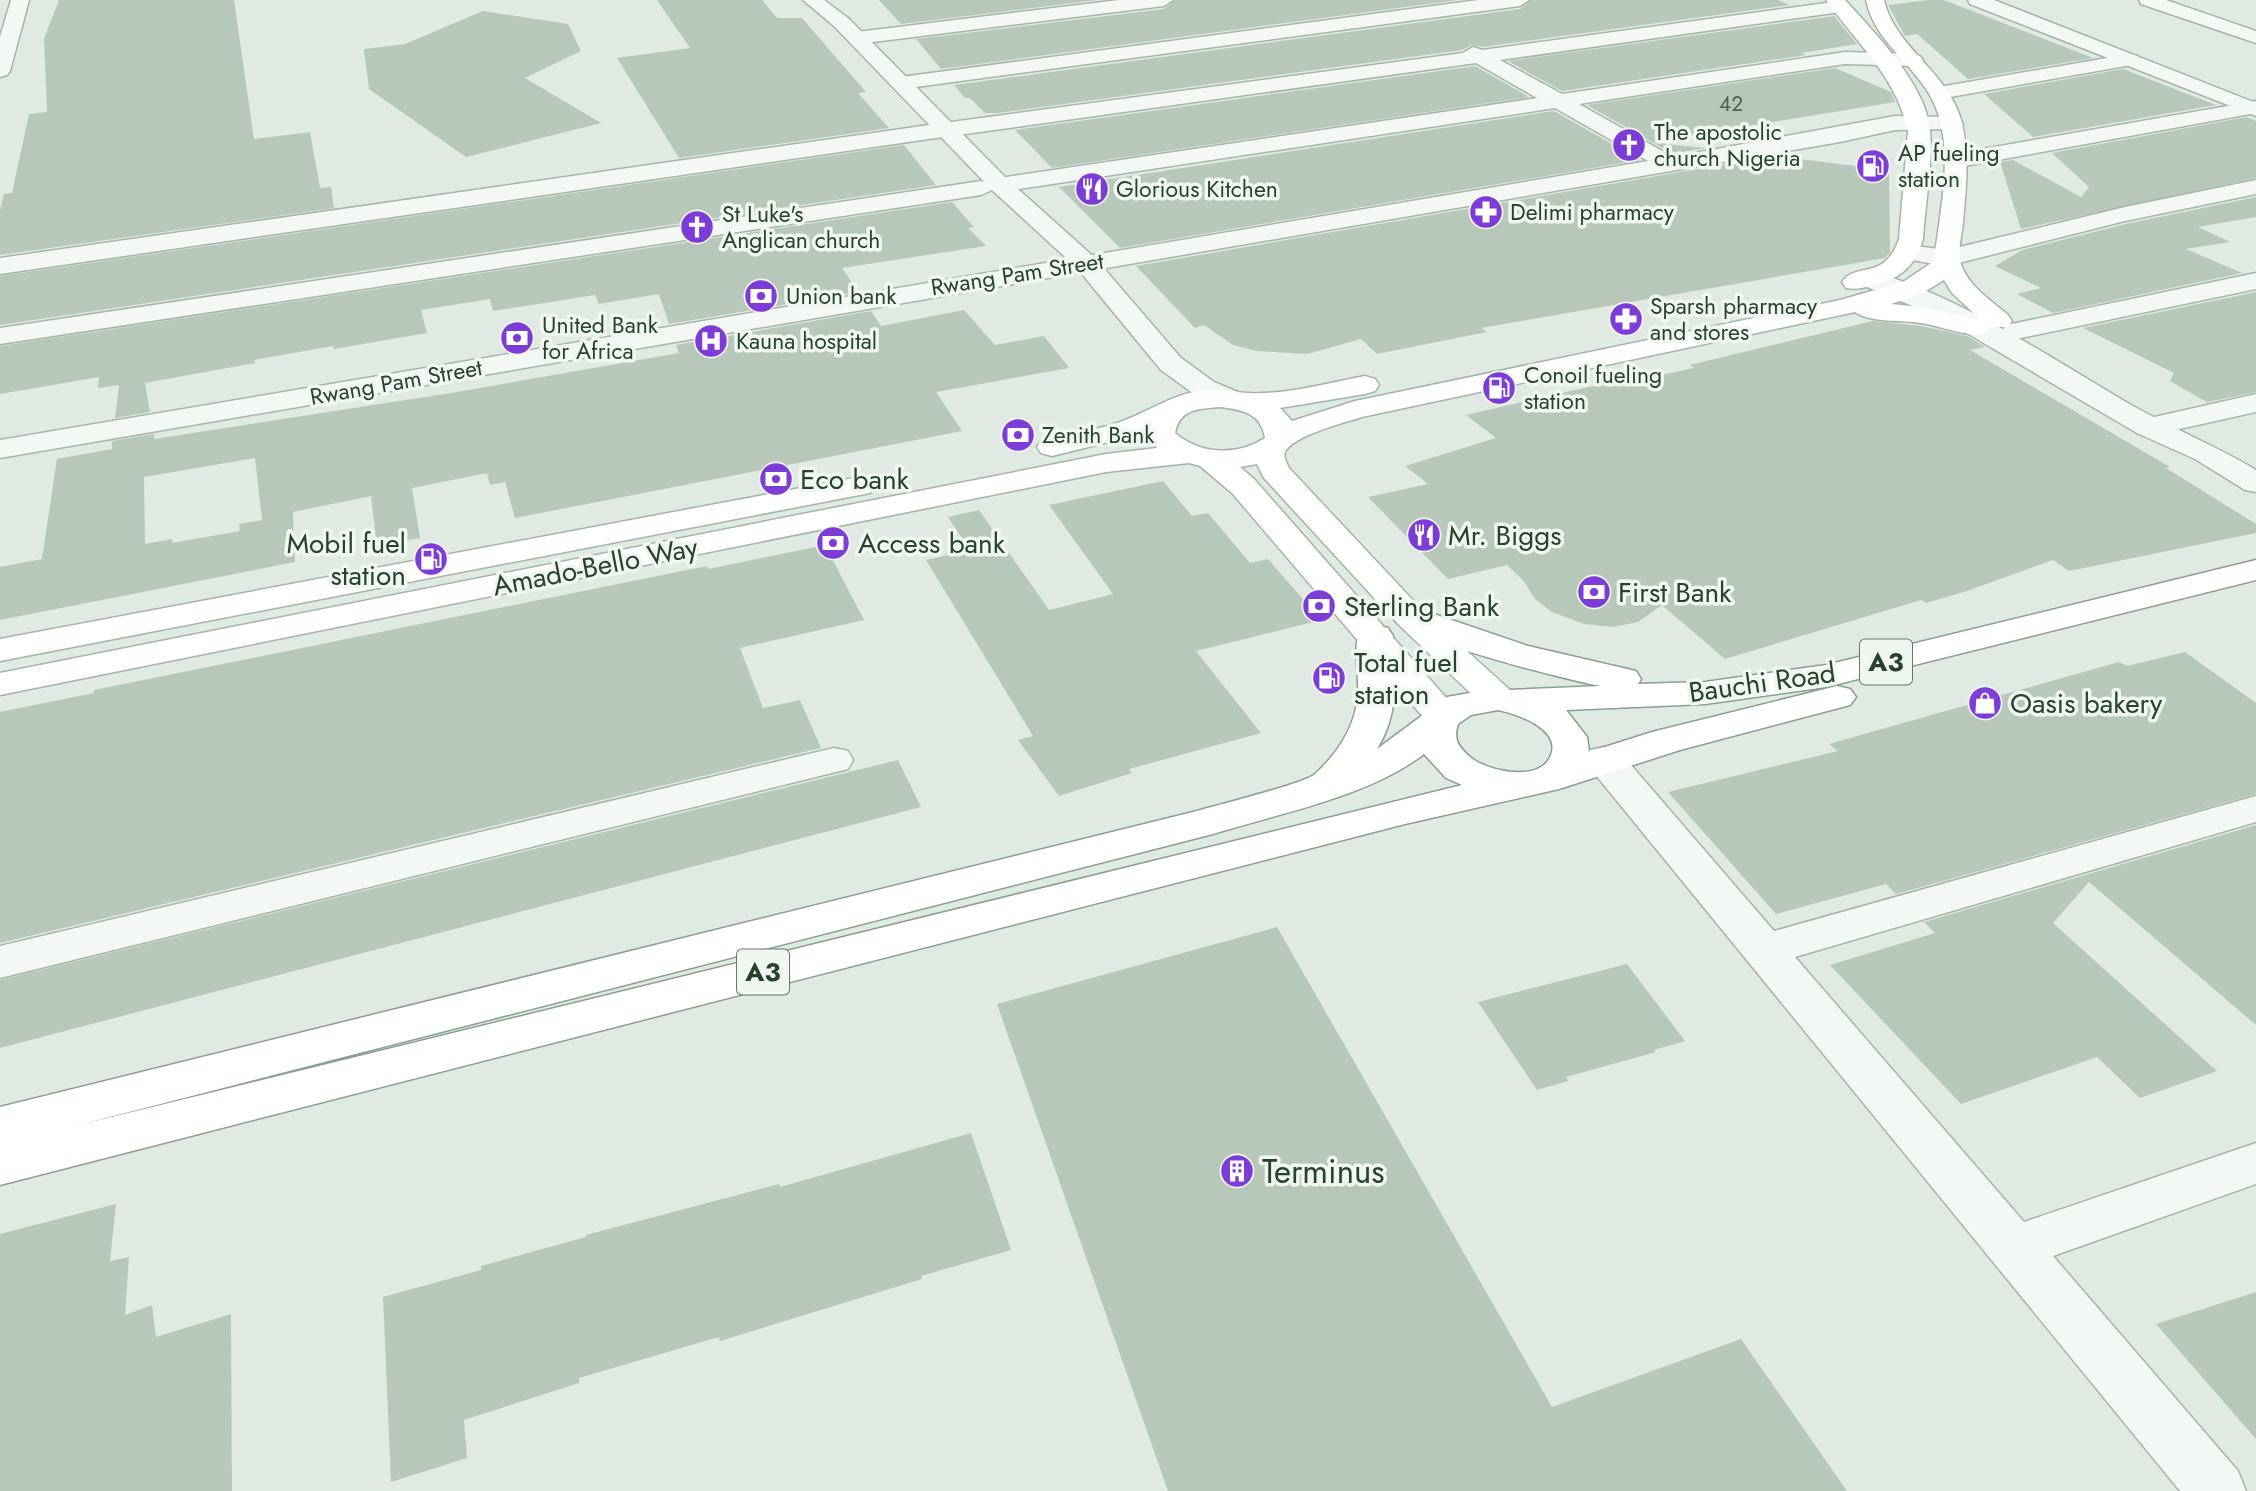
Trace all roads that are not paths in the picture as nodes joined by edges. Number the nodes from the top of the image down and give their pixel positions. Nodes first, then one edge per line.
1 (20, 0) edge
2 (812, 0) edge
3 (1164, 0) edge
4 (1371, 0) edge
5 (1520, 0) edge
6 (1875, 0) edge
7 (1978, 0) edge
8 (2148, 0) edge
9 (1838, 4) edge
10 (1399, 16) junction
11 (2256, 37) edge
12 (857, 38) junction
13 (1479, 56) junction
14 (1882, 59) junction
15 (1913, 60) junction
16 (2130, 61) junction
17 (0, 71) edge
18 (901, 83) junction
19 (1939, 93) junction
20 (1560, 101) junction
21 (2254, 108) edge
22 (1918, 122) junction
23 (1952, 124) junction
24 (938, 131) junction
25 (1954, 160) junction
26 (1670, 164) junction
27 (990, 186) junction
28 (2256, 187) edge
29 (1947, 260) junction
30 (1086, 263) junction
31 (0, 266) edge
32 (1057, 267) junction
33 (1903, 270) junction
34 (1869, 279) joint
35 (1927, 281) junction
36 (2256, 282) edge
37 (1076, 287) dead end
38 (1094, 308) dead end
39 (1840, 308) junction
40 (1997, 326) junction
41 (0, 335) edge
42 (1165, 398) junction
43 (1239, 400) junction
44 (2256, 403) edge
45 (2158, 424) junction
46 (1276, 442) junction
47 (0, 449) edge
48 (1200, 456) junction
49 (2256, 483) edge
50 (2256, 570) edge
51 (2256, 592) edge
52 (1410, 617) junction
53 (1375, 636) junction
54 (0, 650) edge
55 (0, 684) edge
56 (1705, 693) junction
57 (1503, 700) junction
58 (1439, 720) junction
59 (1604, 759) junction
60 (834, 760) dead end
61 (1540, 780) junction
62 (1326, 785) junction
63 (2256, 809) edge
64 (1764, 950) junction
65 (0, 962) edge
66 (0, 1126) edge
67 (2256, 1163) edge
68 (0, 1165) edge
69 (2013, 1248) junction
70 (2217, 1491) edge

1 - 17 street
2 - 12 street
2 - 24 street
3 - 12 street
4 - 10 street
5 - 10 street
6 - 15 main road
7 - 16 street
8 - 11 street
9 - 13 street
9 - 14 main road
10 - 13 street
10 - 18 street
12 - 18 street
13 - 20 street
13 - 24 street
14 - 15 street
14 - 20 street
14 - 22 main road
15 - 19 main road
16 - 19 street
16 - 21 street
18 - 24 street
19 - 23 main road
20 - 26 street
20 - 27 street
21 - 25 street
22 - 23 street, Rwang Pam Street
22 - 26 street, Rwang Pam Street
22 - 33 main road
23 - 25 main road
24 - 27 street
24 - 31 street
25 - 29 main road
26 - 30 street, Rwang Pam Street
27 - 30 street
27 - 32 street
27 - 41 street
28 - 29 street
29 - 33 street
29 - 35 main road
29 - 40 main road
30 - 32 street, Rwang Pam Street
30 - 43 street
32 - 37 street
32 - 47 street, Rwang Pam Street
33 - 34 street
33 - 35 street
33 - 39 main road
33 - 40 street
34 - 43 main road, Amado-Bello Way
35 - 40 street
36 - 40 street
38 - 42 street
39 - 40 main road
39 - 46 main road, Amado-Bello Way
40 - 45 street
40 - 45 street
42 - 43 main road, Amado-Bello Way
42 - 48 main road
42 - 54 main road, Amado-Bello Way
43 - 46 main road
44 - 45 street
45 - 49 street
46 - 48 main road, Amado-Bello Way
46 - 52 main road
48 - 53 main road
48 - 55 main road, Amado-Bello Way
50 - 56 main road, Bauchi Road / A3
51 - 59 main road, Bauchi Road / A3
52 - 56 main road
52 - 57 main road
53 - 58 main road
53 - 62 main road, A3
56 - 57 main road, Bauchi Road / A3
57 - 58 main road, A3
57 - 61 main road, A3
58 - 61 main road, A3
58 - 62 main road, A3
59 - 61 main road, Bauchi Road / A3
59 - 64 street
60 - 65 street
61 - 68 main road, A3
62 - 66 main road, A3
63 - 64 street
64 - 69 street
67 - 69 street
69 - 70 street

